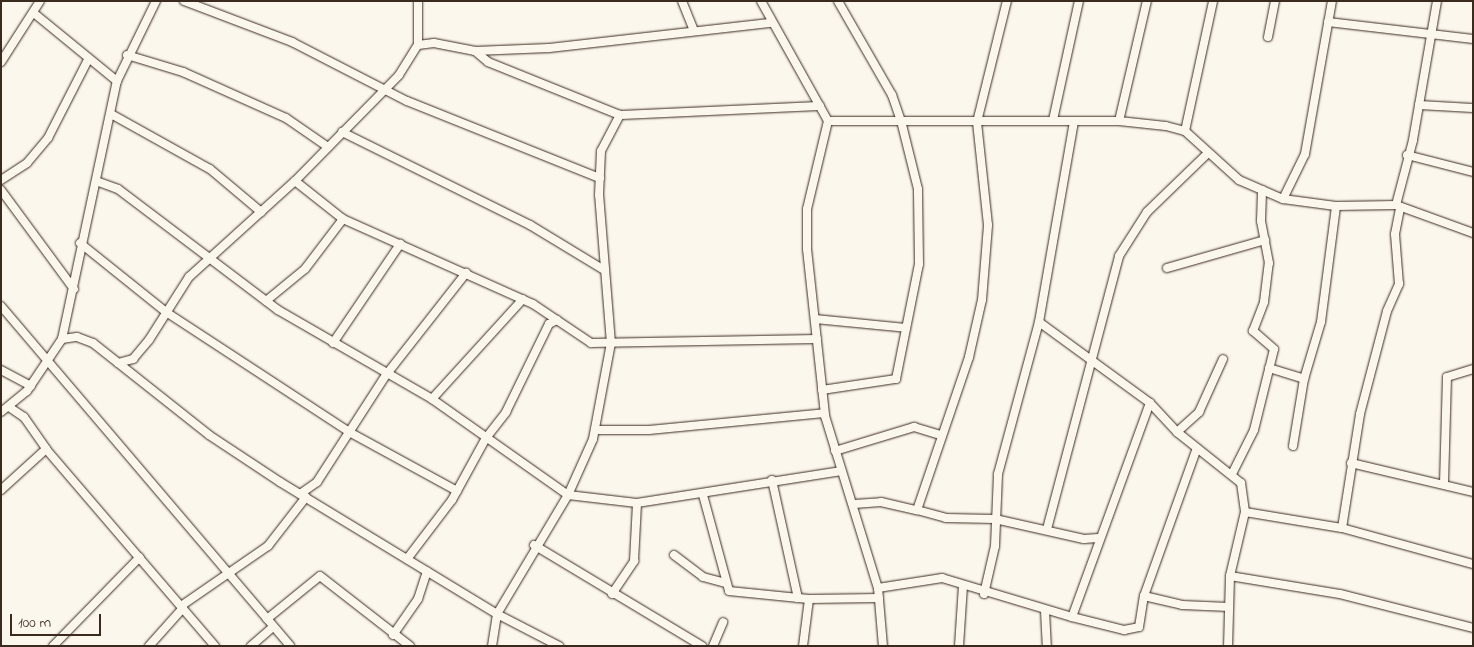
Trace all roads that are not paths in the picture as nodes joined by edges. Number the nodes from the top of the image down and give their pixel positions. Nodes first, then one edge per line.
1 (40, 1) edge
2 (156, 1) edge
3 (184, 1) edge
4 (418, 1) edge
5 (682, 1) edge
6 (761, 1) edge
7 (838, 1) edge
8 (1007, 1) edge
9 (1079, 1) edge
10 (1147, 1) edge
11 (1213, 1) edge
12 (1275, 1) edge
13 (1332, 1) edge
14 (1438, 1) edge
15 (35, 14) junction
16 (1328, 22) junction
17 (770, 23) junction
18 (694, 30) junction
19 (1430, 34) junction
20 (1268, 37) dead end
21 (1473, 38) edge
22 (418, 45) junction
23 (475, 51) junction
24 (127, 55) junction
25 (88, 60) junction
26 (1, 62) edge
27 (117, 81) junction
28 (386, 89) junction
29 (1419, 105) junction
30 (820, 106) junction
31 (1473, 108) edge
32 (111, 114) junction
33 (620, 114) junction
34 (1054, 120) junction
35 (1119, 120) junction
36 (828, 121) junction
37 (901, 121) junction
38 (977, 122) junction
39 (1074, 122) junction
40 (1185, 131) junction
41 (342, 132) junction
42 (328, 146) junction
43 (1208, 153) junction
44 (1407, 155) junction
45 (1473, 172) edge
46 (600, 178) junction
47 (1, 180) edge
48 (96, 181) junction
49 (295, 181) junction
50 (1, 190) edge
51 (1262, 190) junction
52 (1283, 199) junction
53 (1336, 206) junction
54 (1398, 206) junction
55 (261, 212) junction
56 (343, 219) junction
57 (1473, 233) edge
58 (1265, 240) junction
59 (80, 243) junction
60 (400, 244) junction
61 (209, 258) junction
62 (1167, 268) dead end
63 (76, 269) junction
64 (604, 270) junction
65 (466, 273) junction
66 (62, 277) junction
67 (74, 290) junction
68 (523, 299) junction
69 (266, 301) junction
70 (1, 306) edge
71 (166, 312) junction
72 (815, 319) junction
73 (557, 320) junction
74 (1039, 322) junction
75 (67, 327) junction
76 (906, 328) junction
77 (77, 337) junction
78 (62, 339) junction
79 (817, 339) junction
80 (333, 343) junction
81 (611, 343) junction
82 (1223, 358) dead end
83 (1090, 361) junction
84 (47, 362) junction
85 (118, 363) junction
86 (1269, 368) junction
87 (1473, 369) edge
88 (1, 370) edge
89 (386, 375) junction
90 (1304, 379) junction
91 (31, 386) junction
92 (822, 390) junction
93 (432, 399) junction
94 (1150, 403) junction
95 (9, 407) junction
96 (1, 412) edge
97 (824, 413) junction
98 (595, 430) junction
99 (1177, 432) junction
100 (350, 433) junction
101 (941, 435) junction
102 (486, 438) junction
103 (1293, 446) dead end
104 (1197, 448) junction
105 (46, 450) junction
106 (835, 451) junction
107 (1351, 464) junction
108 (842, 471) junction
109 (1232, 474) junction
110 (772, 480) junction
111 (1444, 484) junction
112 (1, 490) edge
113 (457, 491) junction
114 (1473, 492) edge
115 (568, 495) junction
116 (703, 495) junction
117 (303, 496) junction
118 (637, 504) junction
119 (854, 504) junction
120 (917, 510) junction
121 (1245, 512) junction
122 (995, 519) junction
123 (1342, 528) junction
124 (1046, 529) junction
125 (1098, 538) junction
126 (534, 545) junction
127 (674, 555) dead end
128 (140, 557) junction
129 (407, 559) junction
130 (1473, 564) edge
131 (427, 571) junction
132 (226, 574) junction
133 (1230, 576) junction
134 (726, 583) junction
135 (963, 586) junction
136 (878, 588) junction
137 (612, 594) junction
138 (984, 594) junction
139 (1144, 596) junction
140 (798, 598) junction
141 (879, 598) junction
142 (809, 599) junction
143 (182, 607) junction
144 (1229, 607) junction
145 (1044, 611) junction
146 (497, 614) junction
147 (1072, 617) junction
148 (267, 619) junction
149 (723, 622) dead end
150 (273, 626) junction
151 (1473, 628) edge
152 (393, 635) junction
153 (52, 646) edge
154 (149, 646) edge
155 (216, 646) edge
156 (251, 646) edge
157 (290, 646) edge
158 (410, 646) edge
159 (492, 646) edge
160 (559, 646) edge
161 (702, 646) edge
162 (713, 646) edge
163 (803, 646) edge
164 (883, 646) edge
165 (959, 646) edge
166 (1047, 646) edge
167 (1228, 646) edge

1 - 15 street
2 - 24 street
3 - 28 street
4 - 22 street
5 - 18 street
6 - 17 street
7 - 37 street
8 - 38 street
9 - 34 street
10 - 35 street
11 - 40 street
12 - 20 street
13 - 16 street
14 - 19 street
15 - 25 street
15 - 26 street
16 - 19 street
16 - 52 street
17 - 18 street
17 - 30 street
18 - 23 street
19 - 21 street
19 - 29 street
22 - 23 street
22 - 28 street
23 - 33 street
24 - 27 street
24 - 42 street
25 - 27 street
25 - 47 street
27 - 32 street
28 - 41 street
28 - 46 street
29 - 31 street
29 - 44 street
30 - 33 street
30 - 36 street
32 - 48 street
32 - 55 street
33 - 46 street
34 - 38 street
34 - 39 street
35 - 39 street
35 - 40 street
36 - 37 street
36 - 72 street
37 - 38 street
37 - 76 street
38 - 101 street
39 - 74 street
40 - 43 street
41 - 42 street
41 - 64 street
42 - 49 street
43 - 51 street
43 - 83 street
44 - 45 street
44 - 54 street
46 - 64 street
48 - 59 street
48 - 61 street
49 - 55 street
49 - 56 street
50 - 66 street
51 - 52 street
51 - 58 street
52 - 53 street
53 - 54 street
53 - 90 street
54 - 57 street
54 - 107 street
55 - 61 street
56 - 60 street
56 - 69 street
58 - 62 street
58 - 86 street
59 - 63 street
59 - 71 street
60 - 65 street
60 - 80 street
61 - 69 street
61 - 71 street
63 - 66 street
63 - 67 street
64 - 81 street
65 - 68 street
65 - 89 street
66 - 67 street
67 - 75 street
68 - 73 street
68 - 93 street
69 - 80 street
70 - 84 street
71 - 85 street
71 - 100 street
72 - 76 street
72 - 79 street
73 - 81 street
73 - 102 street
74 - 83 street
74 - 122 street
75 - 77 street
75 - 78 street
76 - 92 street
77 - 78 street
77 - 85 street
78 - 84 street
79 - 81 street
79 - 92 street
80 - 89 street
81 - 98 street
82 - 99 street
83 - 94 street
83 - 124 street
84 - 91 street
84 - 132 street
85 - 117 street
86 - 90 street
86 - 109 street
87 - 111 street
88 - 91 street
89 - 93 street
89 - 100 street
90 - 103 street
91 - 95 street
92 - 97 street
93 - 102 street
94 - 99 street
94 - 125 street
95 - 96 street
95 - 105 street
97 - 98 street
97 - 106 street
98 - 115 street
99 - 104 street
100 - 113 street
100 - 117 street
101 - 106 street
101 - 120 street
102 - 113 street
102 - 115 street
104 - 109 street
104 - 139 street
105 - 112 street
105 - 128 street
106 - 108 street
107 - 111 street
107 - 123 street
108 - 110 street
108 - 119 street
109 - 121 street
110 - 116 street
110 - 140 street
111 - 114 street
113 - 129 street
115 - 118 street
115 - 126 street
116 - 118 street
116 - 134 street
117 - 129 street
117 - 132 street
118 - 137 street
119 - 120 street
119 - 136 street
120 - 122 street
121 - 123 street
121 - 133 street
122 - 124 street
122 - 138 street
123 - 130 street
124 - 125 street
125 - 147 street
126 - 137 street
126 - 146 street
127 - 134 street
128 - 143 street
128 - 153 street
129 - 131 street
131 - 146 street
131 - 152 street
132 - 143 street
132 - 148 street
133 - 144 street
133 - 151 street
134 - 140 street
135 - 136 street
135 - 138 street
135 - 165 street
136 - 141 street
137 - 161 street
138 - 145 street
139 - 144 street
139 - 147 street
140 - 142 street
141 - 142 street
141 - 164 street
142 - 163 street
143 - 154 street
143 - 155 street
144 - 167 street
145 - 147 street
145 - 166 street
146 - 159 street
146 - 160 street
148 - 150 street
148 - 152 street
149 - 162 street
150 - 156 street
150 - 157 street
152 - 158 street

